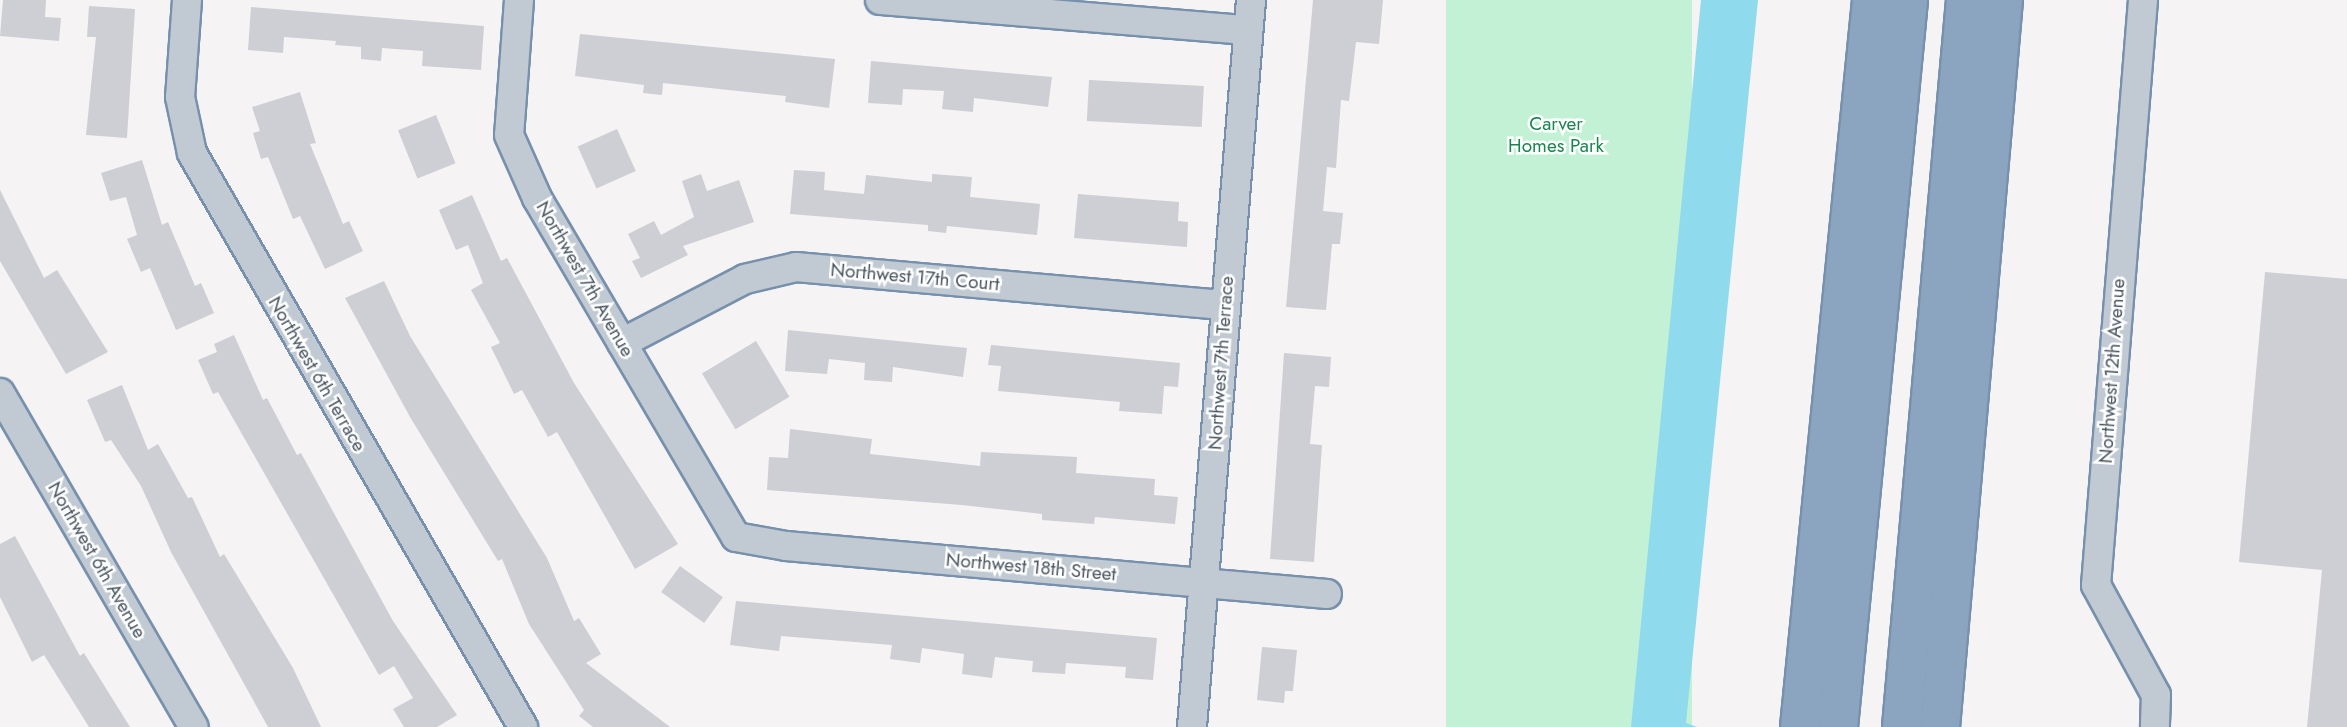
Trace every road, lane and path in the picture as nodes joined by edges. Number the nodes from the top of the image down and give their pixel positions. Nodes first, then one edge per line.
1 (187, 0) edge
2 (519, 0) edge
3 (880, 0) edge
4 (1251, 0) edge
5 (1872, 0) edge
6 (1908, 0) edge
7 (1966, 0) edge
8 (2003, 0) edge
9 (2143, 0) edge
10 (1248, 30) junction
11 (1225, 305) junction
12 (622, 343) junction
13 (0, 393) edge
14 (736, 537) joint
15 (1205, 582) junction
16 (1327, 594) dead end
17 (194, 727) edge
18 (523, 727) edge
19 (1192, 727) edge
20 (1800, 727) edge
21 (1838, 727) edge
22 (1902, 727) edge
23 (1940, 727) edge
24 (2155, 727) edge

1 - 18 street, Northwest 6th Terrace
2 - 12 street, Northwest 7th Avenue
3 - 10 street
4 - 10 street, Northwest 7th Terrace
5 - 20 highway
6 - 21 highway
7 - 22 highway
8 - 23 highway
9 - 24 street, Northwest 12th Avenue
10 - 11 street, Northwest 7th Terrace
11 - 12 street, Northwest 17th Court
11 - 15 street, Northwest 7th Terrace
12 - 14 street, Northwest 7th Avenue
13 - 17 street, Northwest 6th Avenue
14 - 15 street, Northwest 18th Street
15 - 16 street, Northwest 18th Street
15 - 19 street, Northwest 7th Terrace

